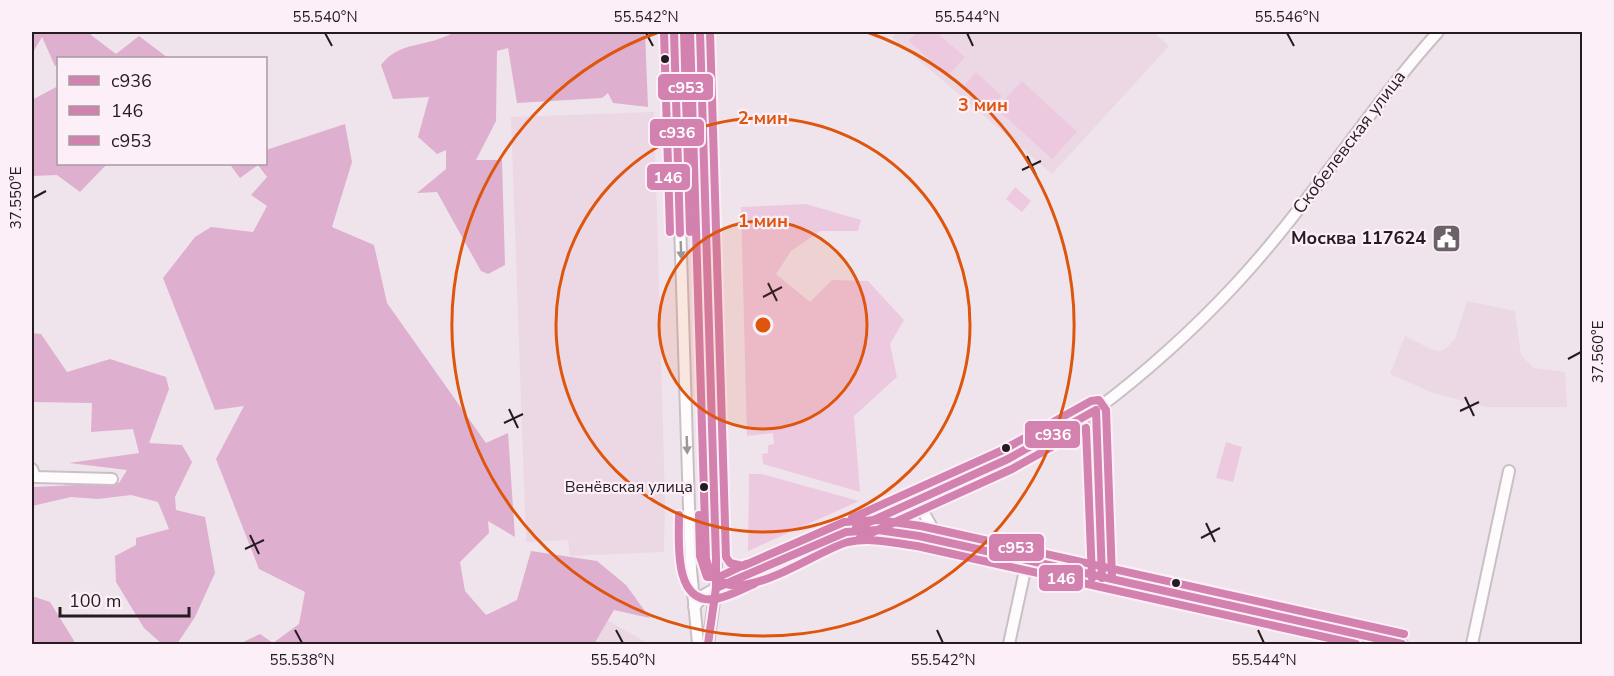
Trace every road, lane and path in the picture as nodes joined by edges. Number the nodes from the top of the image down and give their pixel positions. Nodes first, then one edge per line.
1 (674, 32) edge
2 (700, 32) edge
3 (1438, 32) edge
4 (702, 113) junction
5 (676, 115) junction
6 (679, 182) junction
7 (704, 183) junction
8 (1096, 410) junction
9 (32, 469) edge
10 (1509, 471) dead end
11 (112, 479) dead end
12 (917, 501) junction
13 (846, 532) junction
14 (949, 543) junction
15 (716, 559) junction
16 (1028, 561) junction
17 (691, 570) junction
18 (746, 576) junction
19 (1102, 578) junction
20 (716, 588) junction
21 (694, 607) junction
22 (698, 645) edge
23 (708, 645) edge
24 (1009, 645) edge
25 (1402, 645) edge
26 (1472, 645) edge

1 - 5 street
2 - 4 street
3 - 8 street, Скобелевская улица
4 - 5 street
4 - 7 street
5 - 6 street
6 - 7 street
6 -> 17 street
7 - 15 street
8 - 12 street, Скобелевская улица
8 - 19 street
9 - 11 street
10 - 26 street
12 - 13 street, Скобелевская улица
12 - 14 street
13 - 14 street
13 - 18 street, Скобелевская улица
14 - 16 street
15 - 18 street
15 - 20 street
16 - 19 street
16 - 24 street
17 - 20 street
17 - 21 street
18 - 20 street, Скобелевская улица
19 - 25 street
20 - 21 street, Скобелевская улица
20 - 23 street
21 - 22 street

